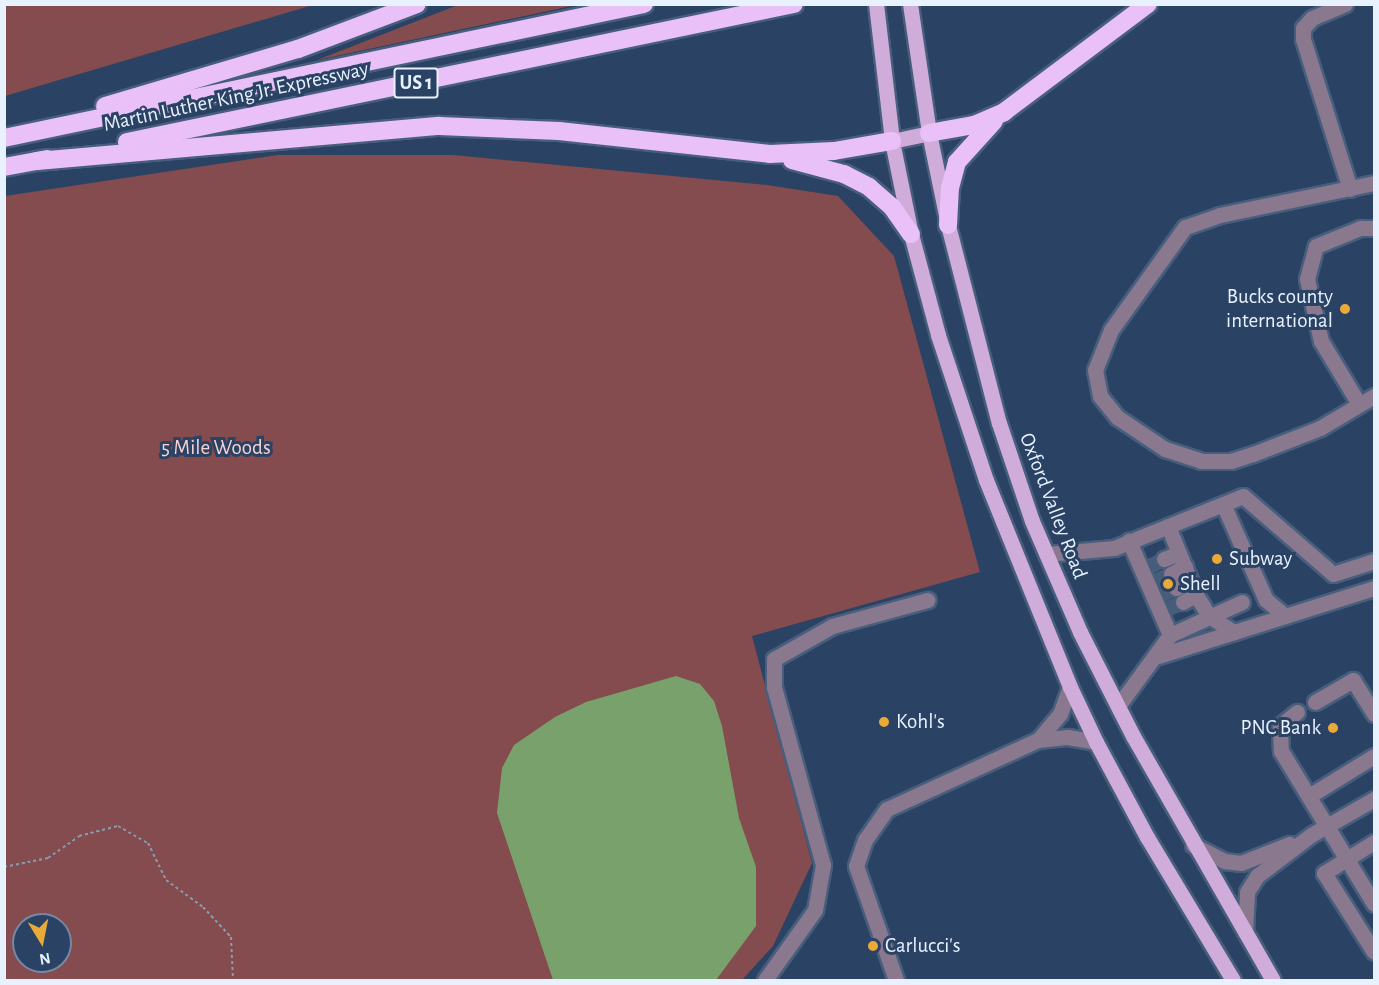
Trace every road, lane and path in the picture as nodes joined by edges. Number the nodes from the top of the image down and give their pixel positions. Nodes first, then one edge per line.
1 (417, 4) edge
2 (644, 4) edge
3 (794, 4) edge
4 (876, 4) edge
5 (1148, 4) edge
6 (1345, 4) edge
7 (911, 12) edge
8 (1004, 112) junction
9 (929, 133) junction
10 (4, 136) edge
11 (892, 141) junction
12 (770, 154) junction
13 (37, 161) junction
14 (4, 168) edge
15 (1374, 183) edge
16 (1350, 189) junction
17 (948, 225) junction
18 (1374, 228) edge
19 (911, 234) junction
20 (1374, 396) edge
21 (1359, 404) junction
22 (1223, 504) junction
23 (1168, 526) junction
24 (1129, 542) junction
25 (1046, 554) junction
26 (1374, 561) edge
27 (1167, 585) junction
28 (1374, 588) edge
29 (928, 600) dead end
30 (1242, 602) dead end
31 (1209, 616) junction
32 (1285, 616) junction
33 (1233, 632) junction
34 (1170, 635) junction
35 (1158, 656) junction
36 (1070, 687) junction
37 (1315, 702) dead end
38 (1118, 706) junction
39 (1297, 712) dead end
40 (1374, 714) edge
41 (1038, 740) junction
42 (1096, 742) junction
43 (1374, 756) edge
44 (1309, 796) junction
45 (1374, 799) edge
46 (1327, 826) junction
47 (1311, 835) junction
48 (1374, 842) edge
49 (1193, 845) junction
50 (1345, 858) junction
51 (4, 867) edge
52 (1374, 904) edge
53 (1245, 932) junction
54 (1374, 952) edge
55 (233, 981) edge
56 (765, 981) edge
57 (897, 981) edge
58 (1233, 981) edge
59 (1273, 981) edge

1 - 10 highway
2 - 10 highway, Martin Luther King Jr. Expressway / US 1
3 - 13 highway, Martin Luther King Jr. Expressway / US 1
4 - 11 main road
5 - 8 highway
6 - 16 street
7 - 9 main road, Oxford Valley Road
8 - 9 highway
8 - 17 highway
9 - 11 main road
9 - 17 main road, Oxford Valley Road
11 - 12 highway
11 - 19 main road
12 - 13 highway
12 - 19 highway
13 - 14 highway, Martin Luther King Jr. Expressway / US 1
15 - 16 street
16 - 21 street
17 - 25 main road, Oxford Valley Road
18 - 21 street
19 - 36 main road
20 - 21 street
22 - 23 street
22 - 26 street
22 - 32 street
23 - 24 street
23 - 27 street
24 - 25 street
24 - 27 street
25 - 38 main road, Oxford Valley Road
27 - 31 street
27 - 34 street
28 - 32 street
29 - 56 street
30 - 31 street
31 - 33 street
31 - 34 street
32 - 33 street
33 - 35 street
34 - 35 street
35 - 38 street
36 - 41 street
36 - 42 main road
37 - 40 street
38 - 49 main road, Oxford Valley Road
39 - 44 street
41 - 42 street
41 - 57 street
42 - 58 main road
43 - 44 street
44 - 46 street
45 - 46 street
46 - 47 street
46 - 50 street
47 - 49 street
47 - 53 street
48 - 50 street
49 - 53 main road, Oxford Valley Road
50 - 52 street
50 - 54 street
51 - 55 path
53 - 59 main road, Oxford Valley Road

